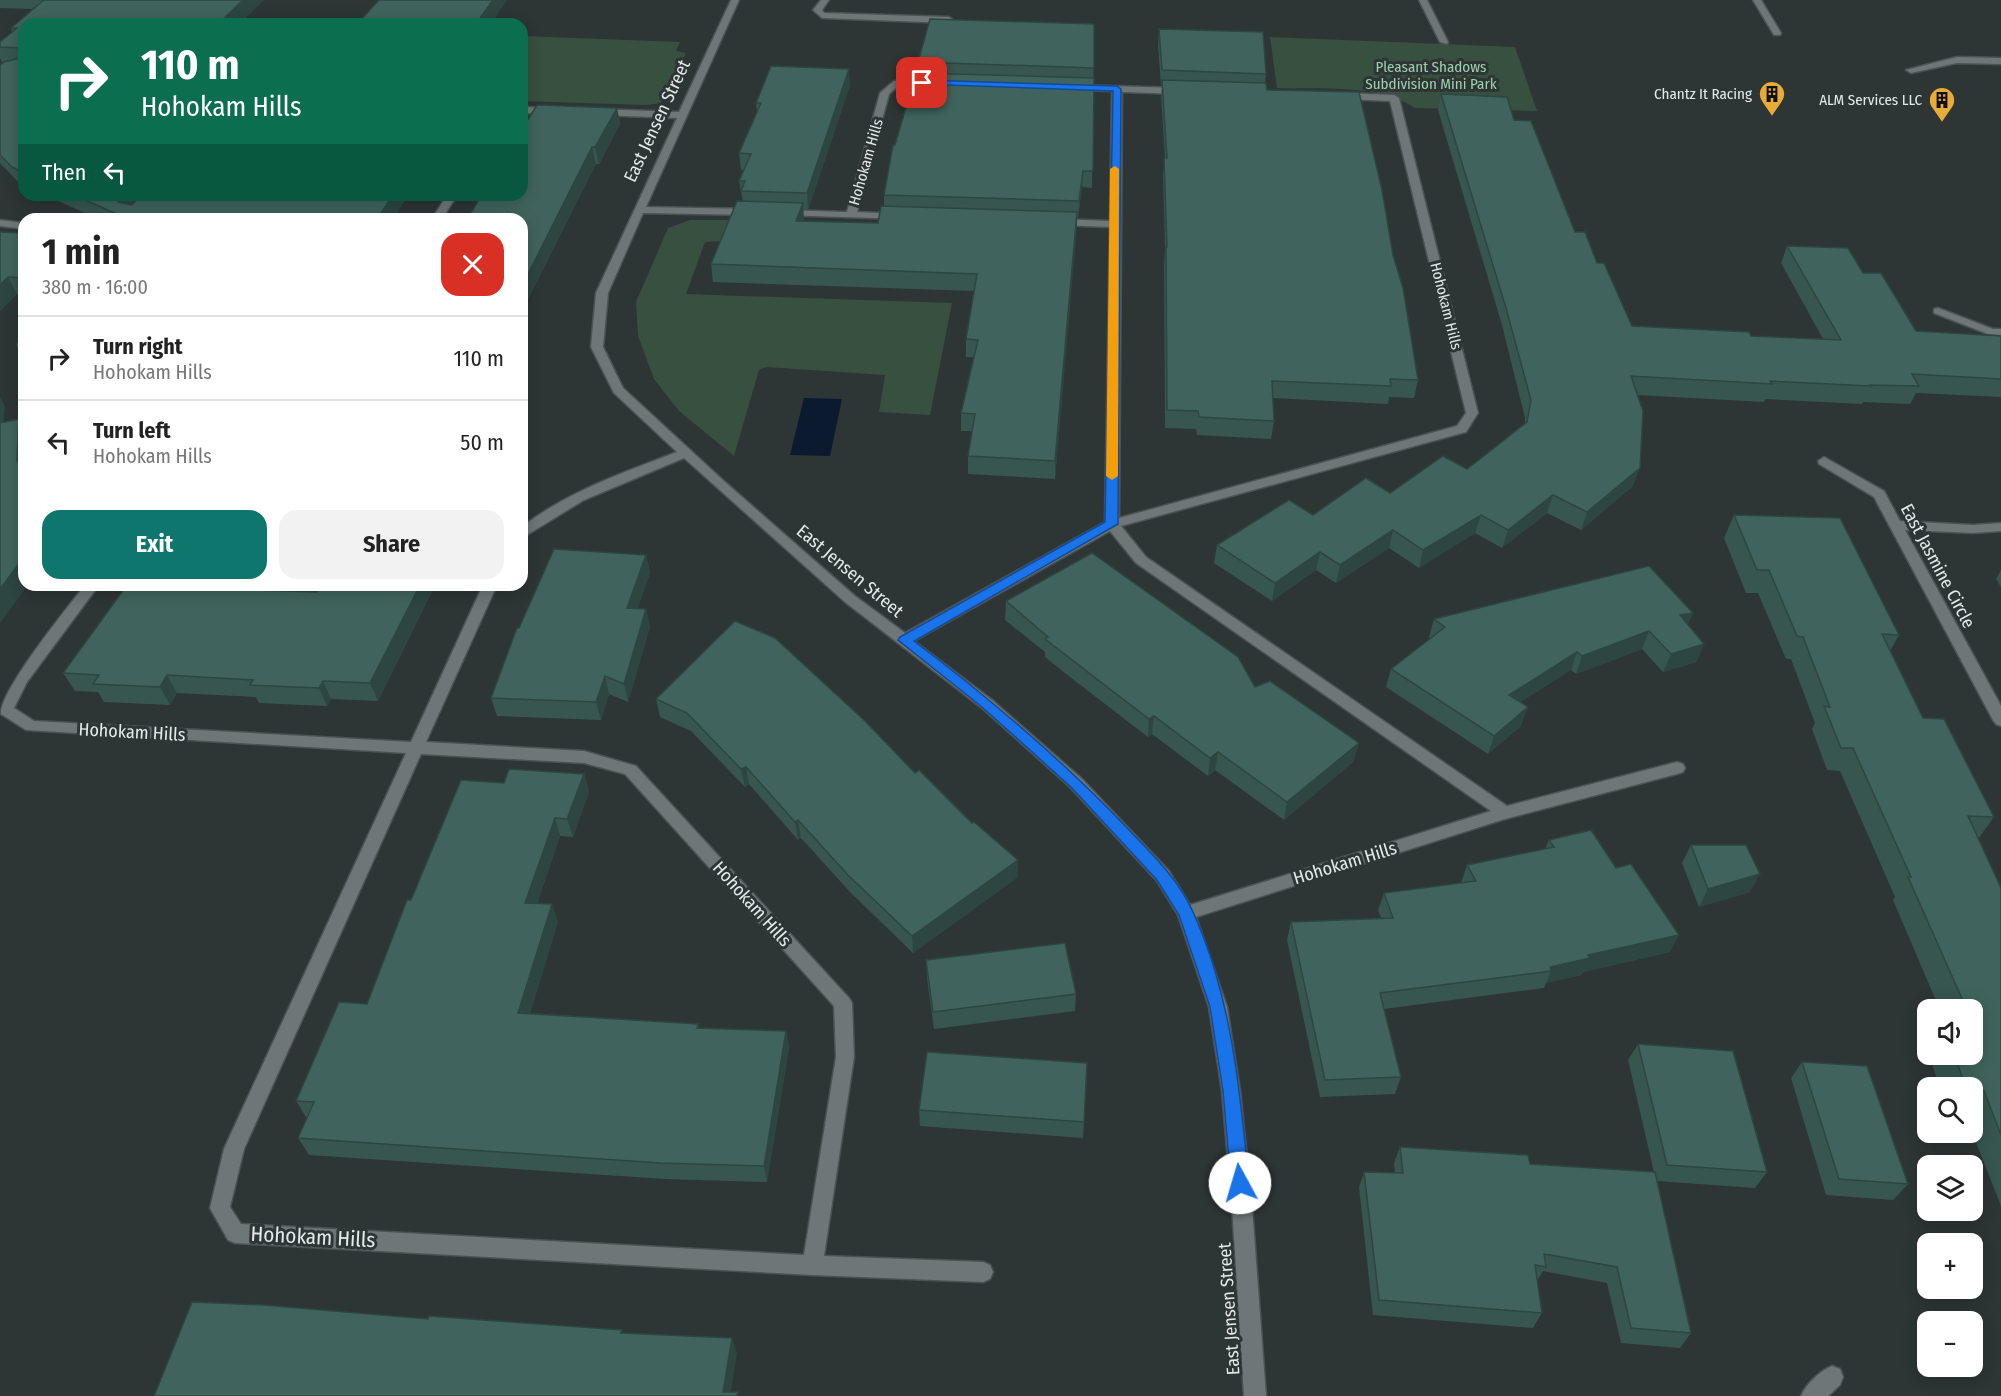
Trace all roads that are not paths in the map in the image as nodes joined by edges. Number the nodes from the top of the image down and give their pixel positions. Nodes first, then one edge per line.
1 (735, 0) edge
2 (825, 0) edge
3 (1423, 0) edge
4 (1757, 0) edge
5 (962, 20) edge
6 (1777, 33) dead end
7 (1444, 42) dead end
8 (2001, 61) edge
9 (1911, 70) dead end
10 (945, 83) edge
11 (1060, 87) edge
12 (1117, 89) junction
13 (1198, 91) edge
14 (1325, 96) edge
15 (528, 110) edge
16 (568, 111) edge
17 (591, 112) edge
18 (682, 115) junction
19 (638, 210) junction
20 (850, 215) junction
21 (910, 217) edge
22 (1042, 222) edge
23 (0, 223) edge
24 (1113, 224) junction
25 (18, 225) edge
26 (1938, 311) dead end
27 (2001, 332) edge
28 (686, 453) junction
29 (1824, 461) dead end
30 (1112, 524) junction
31 (1895, 525) junction
32 (2001, 527) edge
33 (528, 529) edge
34 (88, 591) edge
35 (487, 591) edge
36 (904, 640) junction
37 (1999, 714) edge
38 (414, 748) junction
39 (1677, 768) dead end
40 (1505, 813) junction
41 (1186, 913) junction
42 (812, 1265) junction
43 (983, 1272) dead end
44 (1832, 1377) dead end
45 (1255, 1396) edge
46 (1812, 1396) edge

1 - 18 street, East Jensen Street
2 - 5 street
3 - 7 street
4 - 6 street
8 - 9 street
10 - 20 street, Hohokam Hills
11 - 12 street
12 - 13 street
12 - 24 street
14 - 30 street, Hohokam Hills
15 - 16 street
17 - 18 street
18 - 19 street, East Jensen Street
19 - 20 street, Hohokam Hills
19 - 28 street, East Jensen Street
20 - 21 street, Hohokam Hills
22 - 24 street
23 - 25 street
24 - 30 street
26 - 27 street
28 - 33 street
28 - 36 street, East Jensen Street
29 - 31 street, East Jasmine Circle
30 - 36 street, Hohokam Hills
30 - 40 street
31 - 32 street
31 - 37 street, East Jasmine Circle
34 - 38 street, Hohokam Hills
35 - 38 street, Hohokam Hills
36 - 41 street, East Jensen Street
38 - 42 street, Hohokam Hills
38 - 42 street, Hohokam Hills
39 - 40 street, Hohokam Hills
40 - 41 street, Hohokam Hills
41 - 45 street, East Jensen Street
42 - 43 street, Hohokam Hills
44 - 46 street

